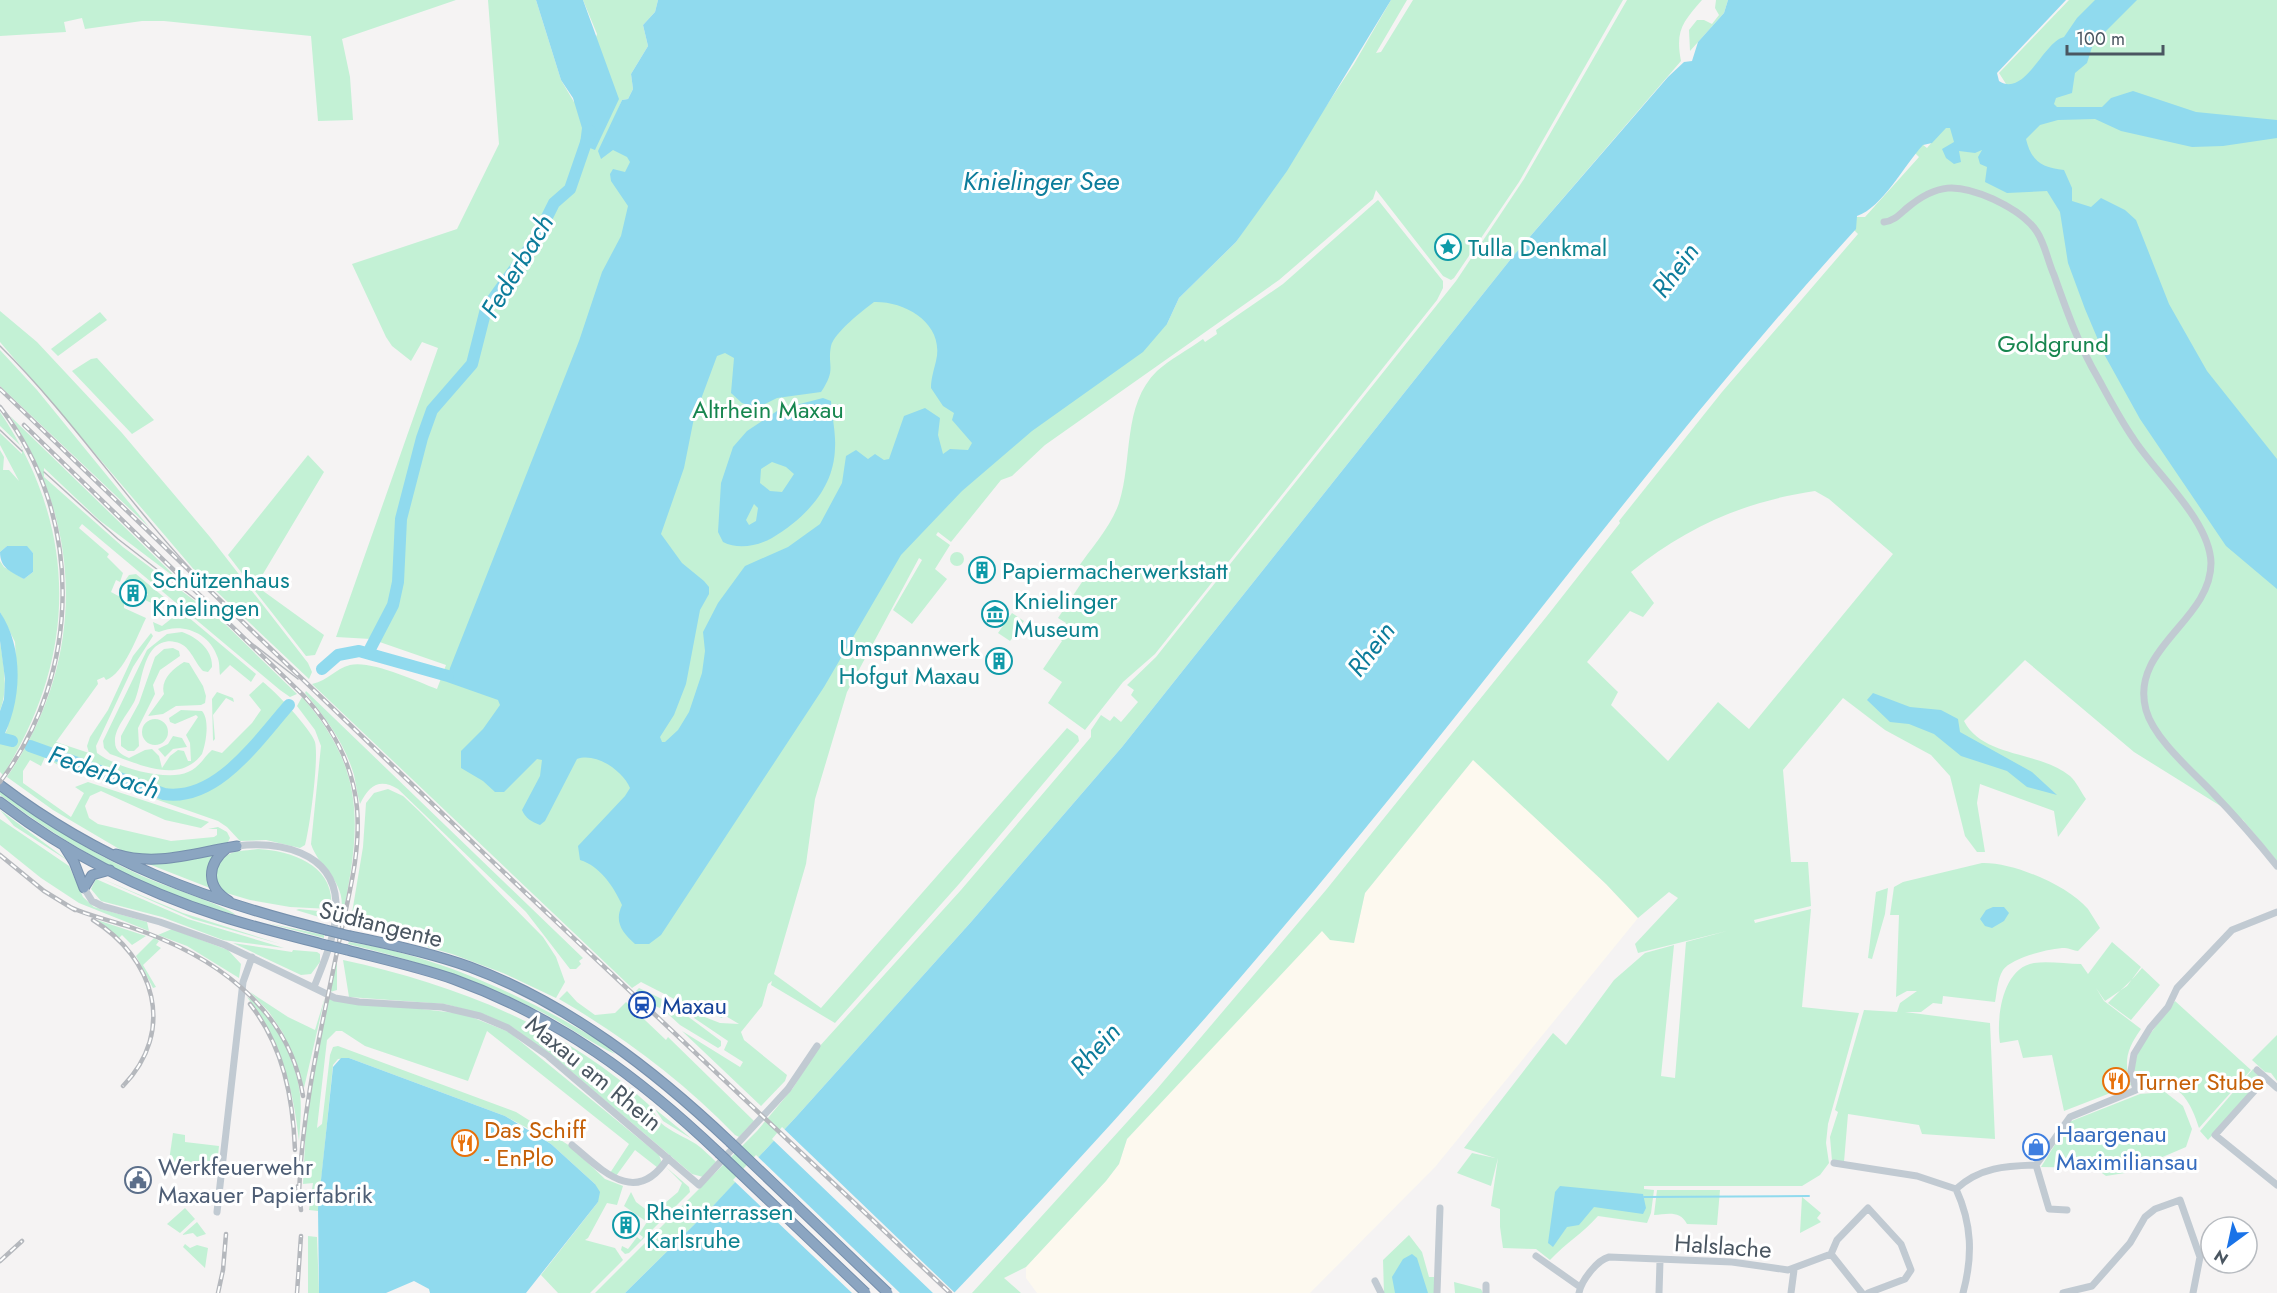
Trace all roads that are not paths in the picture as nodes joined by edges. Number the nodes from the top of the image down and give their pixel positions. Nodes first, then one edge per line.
1 (1884, 222) dead end
2 (0, 785) edge
3 (0, 802) edge
4 (62, 844) junction
5 (93, 846) junction
6 (237, 846) joint
7 (227, 848) junction
8 (2277, 866) edge
9 (110, 870) junction
10 (84, 888) junction
11 (244, 909) junction
12 (2277, 912) edge
13 (252, 957) junction
14 (314, 987) junction
15 (817, 1046) dead end
16 (2257, 1070) dead end
17 (2266, 1078) junction
18 (2277, 1088) edge
19 (572, 1145) dead end
20 (668, 1158) junction
21 (1834, 1163) dead end
22 (2036, 1165) junction
23 (2277, 1185) edge
24 (1956, 1189) junction
25 (1440, 1208) dead end
26 (2067, 1210) dead end
27 (217, 1212) dead end
28 (1831, 1254) junction
29 (1536, 1256) dead end
30 (1660, 1261) junction
31 (1794, 1270) junction
32 (1375, 1281) dead end
33 (1579, 1290) edge
34 (866, 1293) edge
35 (888, 1293) edge
36 (1381, 1293) edge
37 (1437, 1293) edge
38 (1659, 1293) edge
39 (1791, 1293) edge
40 (1862, 1293) edge
41 (1868, 1293) edge
42 (1963, 1293) edge
43 (2062, 1293) edge
44 (2193, 1293) edge

1 - 8 street
2 - 5 highway, Südtangente
3 - 4 highway, Südtangente
4 - 9 highway, Südtangente
4 - 10 highway
5 - 7 highway
5 - 11 highway, Südtangente
6 - 7 highway
6 - 14 street
7 - 11 highway
9 - 10 highway
9 - 34 highway, Südtangente, bridge
10 - 13 street, Maxau am Rhein
11 - 35 highway, Südtangente, bridge
12 - 22 street
13 - 14 street, Maxau am Rhein
13 - 27 street
14 - 20 street, Maxau am Rhein
15 - 20 street, Maxau am Rhein
16 - 17 street
17 - 18 street
17 - 23 street
19 - 20 street
21 - 24 street
22 - 24 street
22 - 26 street
24 - 42 street
25 - 37 street
28 - 31 street, Halslache
28 - 40 street
28 - 41 street
29 - 33 street
30 - 31 street, Halslache
30 - 33 street, Halslache
30 - 38 street
31 - 39 street
32 - 36 street
43 - 44 street

